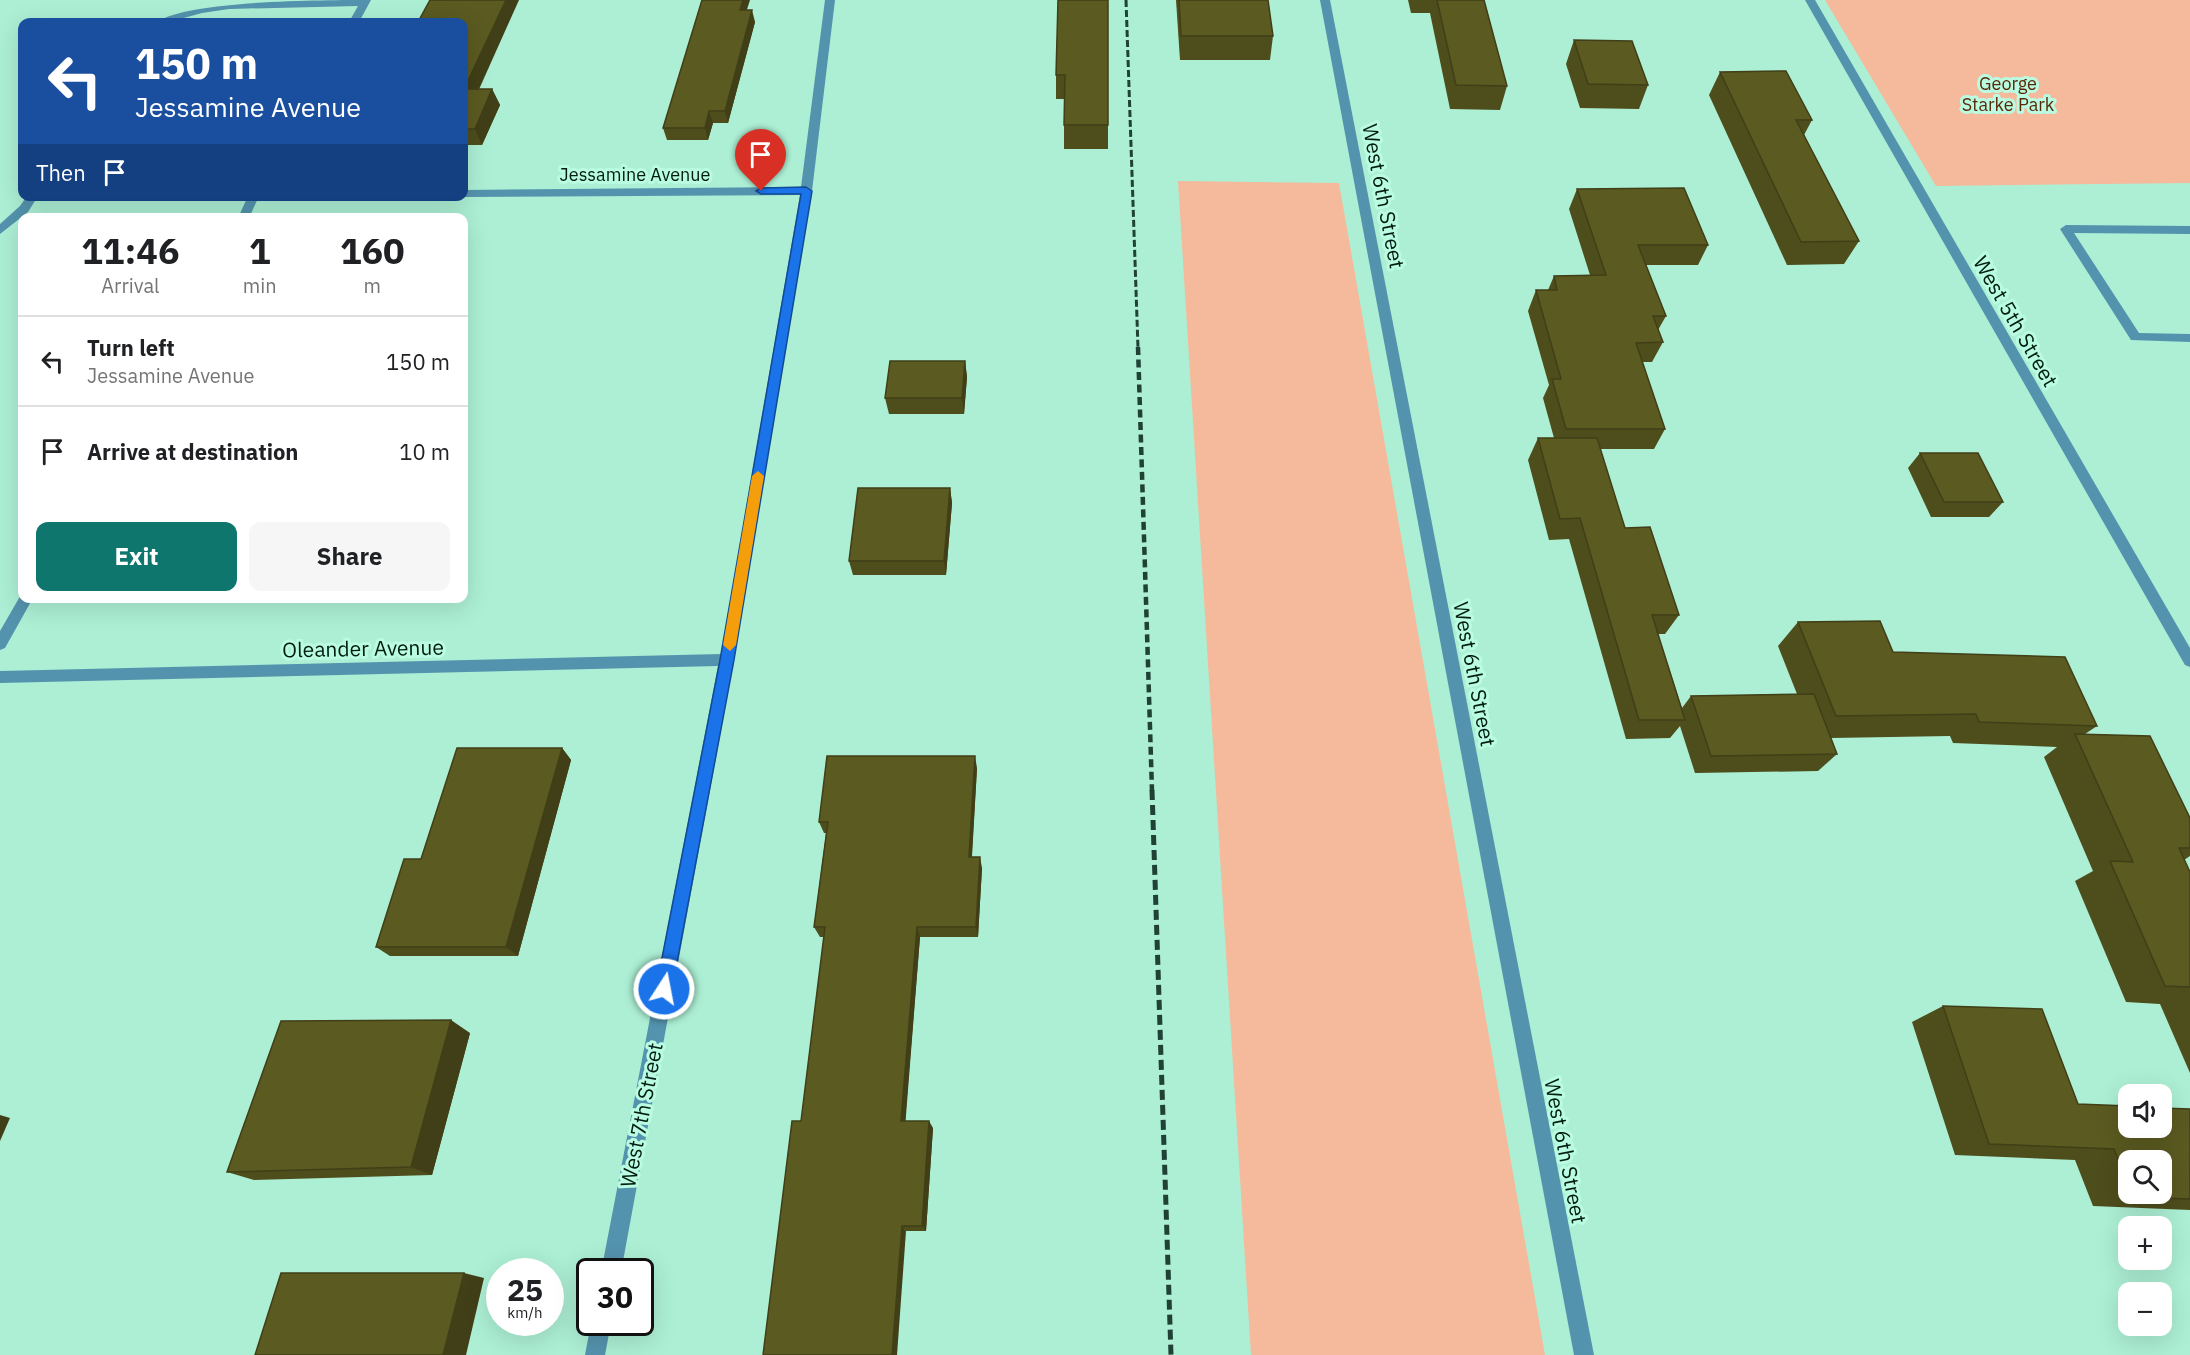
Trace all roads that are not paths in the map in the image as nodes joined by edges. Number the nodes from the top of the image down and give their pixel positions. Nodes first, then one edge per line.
1 (830, 0) edge
2 (1325, 0) edge
3 (1810, 0) edge
4 (366, 1) edge
5 (169, 18) edge
6 (356, 18) edge
7 (806, 191) junction
8 (468, 193) edge
9 (30, 201) edge
10 (19, 213) edge
11 (18, 214) edge
12 (0, 230) edge
13 (2190, 230) edge
14 (2190, 338) edge
15 (23, 603) edge
16 (0, 644) edge
17 (727, 660) junction
18 (2190, 662) edge
19 (0, 677) edge
20 (614, 1258) edge
21 (599, 1336) edge
22 (595, 1355) edge
23 (1584, 1355) edge

1 - 7 street, West 7th Street
2 - 23 street, West 6th Street
3 - 18 street, West 5th Street
4 - 5 street
4 - 6 street
7 - 8 street, Jessamine Avenue
7 - 17 street, West 7th Street
9 - 10 street
11 - 12 street
13 - 14 street
15 - 16 street
17 - 19 street, Oleander Avenue
17 - 20 street, West 7th Street
21 - 22 street

